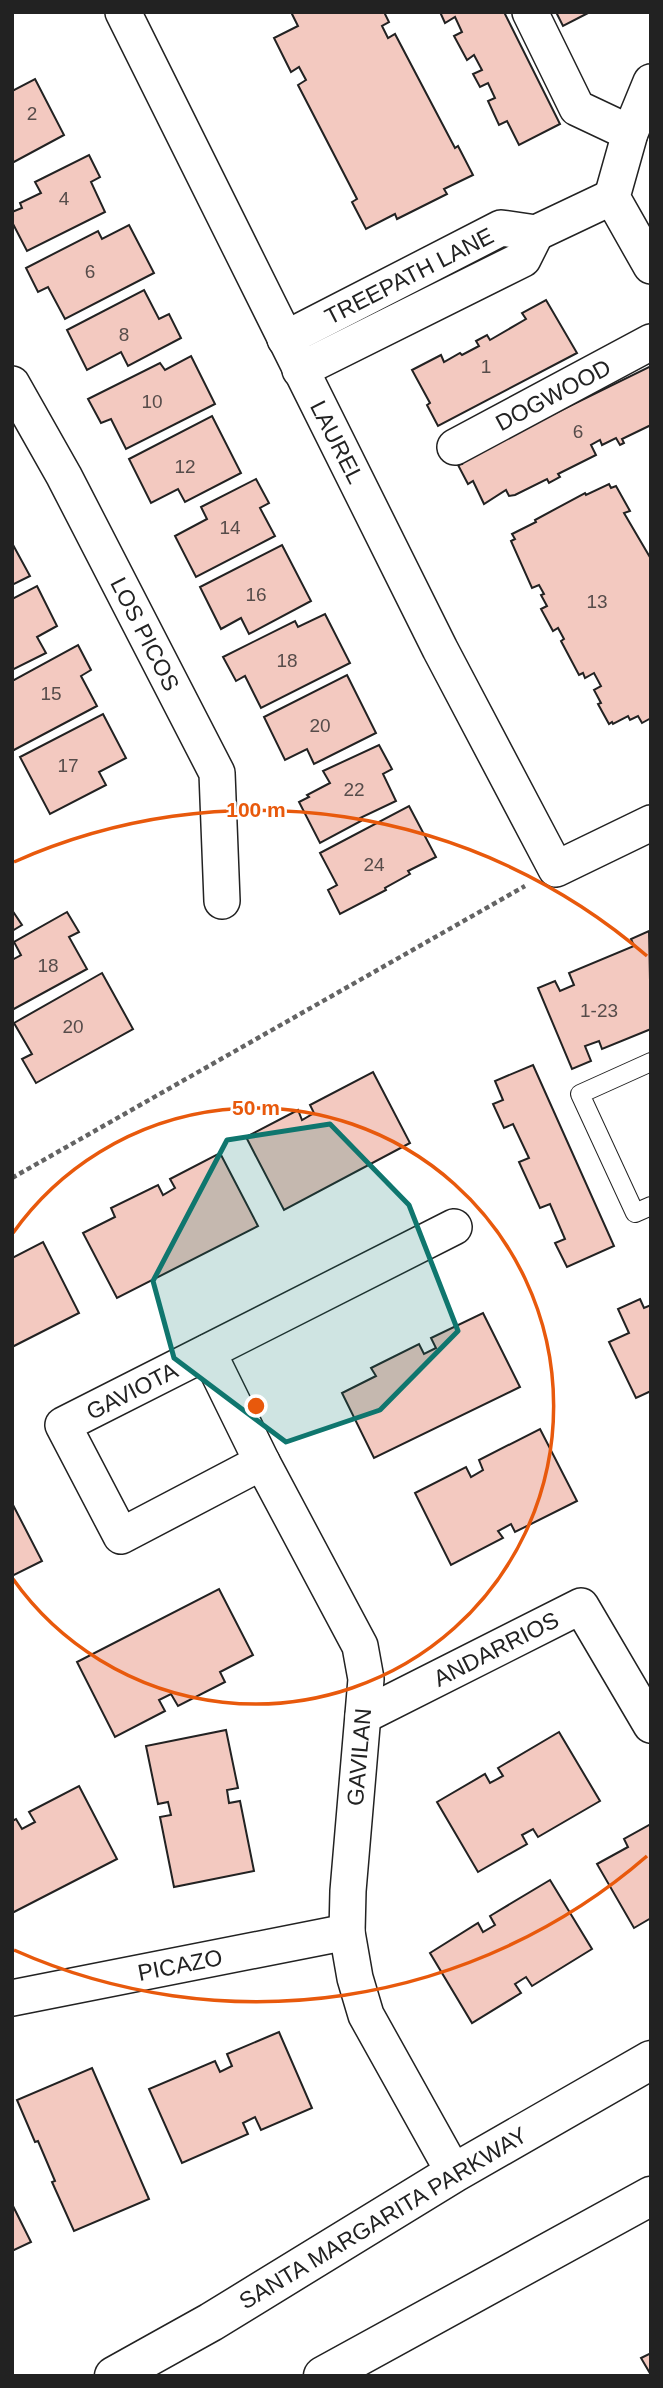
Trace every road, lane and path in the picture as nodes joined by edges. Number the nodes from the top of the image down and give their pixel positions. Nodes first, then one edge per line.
1 (123, 12) edge
2 (530, 12) edge
3 (651, 82) edge
4 (630, 133) junction
5 (611, 197) junction
6 (651, 266) edge
7 (651, 342) edge
8 (293, 355) junction
9 (12, 384) edge
10 (455, 447) dead end
11 (651, 823) edge
12 (556, 869) junction
13 (222, 901) dead end
14 (651, 1062) edge
15 (12, 1178) edge
16 (651, 1206) edge
17 (454, 1227) dead end
18 (208, 1352) junction
19 (262, 1462) junction
20 (363, 1716) junction
21 (651, 1725) edge
22 (347, 1933) junction
23 (12, 1998) edge
24 (651, 2060) edge
25 (454, 2173) junction
26 (651, 2196) edge
27 (114, 2376) edge
28 (323, 2376) edge

1 - 8 street, LAUREL
2 - 4 street
3 - 4 street
4 - 5 street
5 - 6 street
5 - 8 street, TREEPATH LANE
7 - 10 street, DOGWOOD
8 - 12 street, LAUREL
9 - 13 street, LOS PICOS
11 - 12 street
12 - 15 path
14 - 16 lane
17 - 18 street, GAVIOTA
18 - 19 street, GAVILAN
18 - 19 street, GAVIOTA
19 - 20 street, GAVILAN
20 - 21 street, ANDARRIOS
20 - 22 street, GAVILAN
22 - 23 street, PICAZO
22 - 25 street, GAVILAN
24 - 25 main road, SANTA MARGARITA PARKWAY
25 - 27 main road, SANTA MARGARITA PARKWAY
26 - 28 main road

